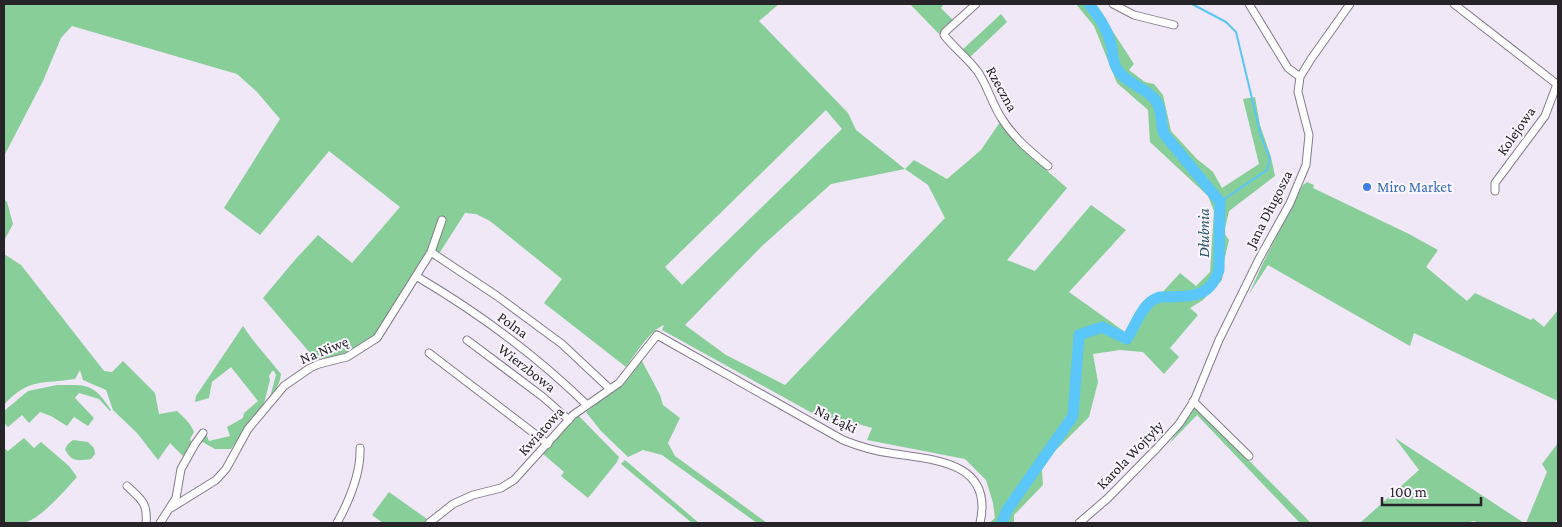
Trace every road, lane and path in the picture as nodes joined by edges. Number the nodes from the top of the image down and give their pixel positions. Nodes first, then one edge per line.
1 (976, 4) edge
2 (1113, 4) edge
3 (1249, 4) edge
4 (1350, 4) edge
5 (1454, 4) edge
6 (1174, 25) dead end
7 (1300, 77) junction
8 (1558, 85) edge
9 (1048, 166) dead end
10 (1495, 191) dead end
11 (442, 220) dead end
12 (432, 252) junction
13 (416, 276) junction
14 (657, 335) joint
15 (467, 340) dead end
16 (429, 353) dead end
17 (610, 389) junction
18 (1193, 401) junction
19 (587, 405) junction
20 (568, 420) junction
21 (203, 433) dead end
22 (548, 444) junction
23 (360, 448) dead end
24 (1249, 456) dead end
25 (127, 486) dead end
26 (171, 508) junction
27 (146, 523) edge
28 (160, 523) edge
29 (337, 523) edge
30 (429, 523) edge
31 (980, 523) edge
32 (1079, 523) edge

1 - 9 street, Rzeczna
2 - 6 street
3 - 7 street
4 - 7 street
5 - 8 street
7 - 18 street, Jana Długosza
8 - 10 street, Kolejowa
11 - 12 street, Na Niwę
12 - 13 street, Na Niwę
12 - 17 street
13 - 19 street, Polna
13 - 26 street, Na Niwę
14 - 17 street, Kwiatowa
14 - 31 street, Na Łąki
15 - 20 street, Wierzbowa
16 - 22 street
17 - 19 street, Kwiatowa
18 - 24 street
18 - 32 street, Karola Wojtyły
19 - 20 street, Kwiatowa
20 - 22 street, Kwiatowa
21 - 26 street
22 - 30 street, Kwiatowa
23 - 29 street
25 - 27 street
26 - 28 street

